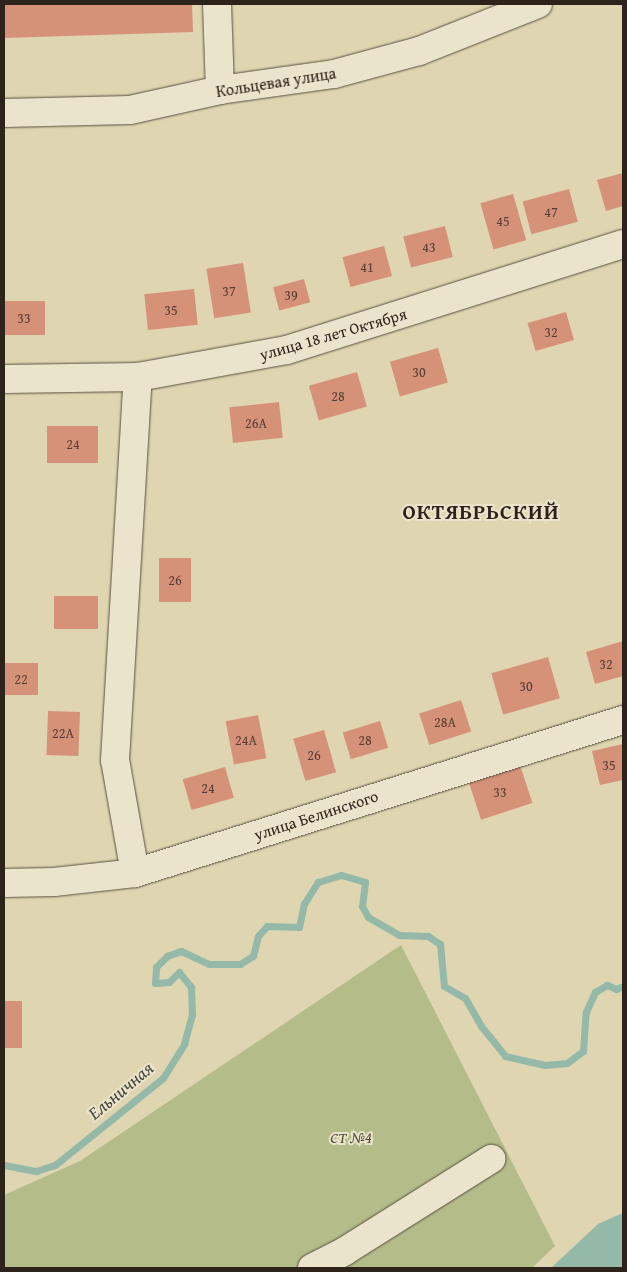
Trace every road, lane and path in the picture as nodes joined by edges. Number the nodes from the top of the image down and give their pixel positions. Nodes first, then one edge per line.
1 (217, 4) edge
2 (538, 4) edge
3 (220, 90) junction
4 (4, 113) edge
5 (623, 244) edge
6 (138, 377) junction
7 (4, 379) edge
8 (623, 720) edge
9 (135, 873) junction
10 (4, 883) edge
11 (492, 1159) dead end
12 (312, 1268) edge

1 - 3 street
2 - 3 street, Кольцевая улица
3 - 4 street, Кольцевая улица
5 - 6 street, улица 18 лет Октября
6 - 7 street, улица 18 лет Октября
6 - 9 street
8 - 9 street, улица Белинского
9 - 10 street, улица Белинского
11 - 12 street

